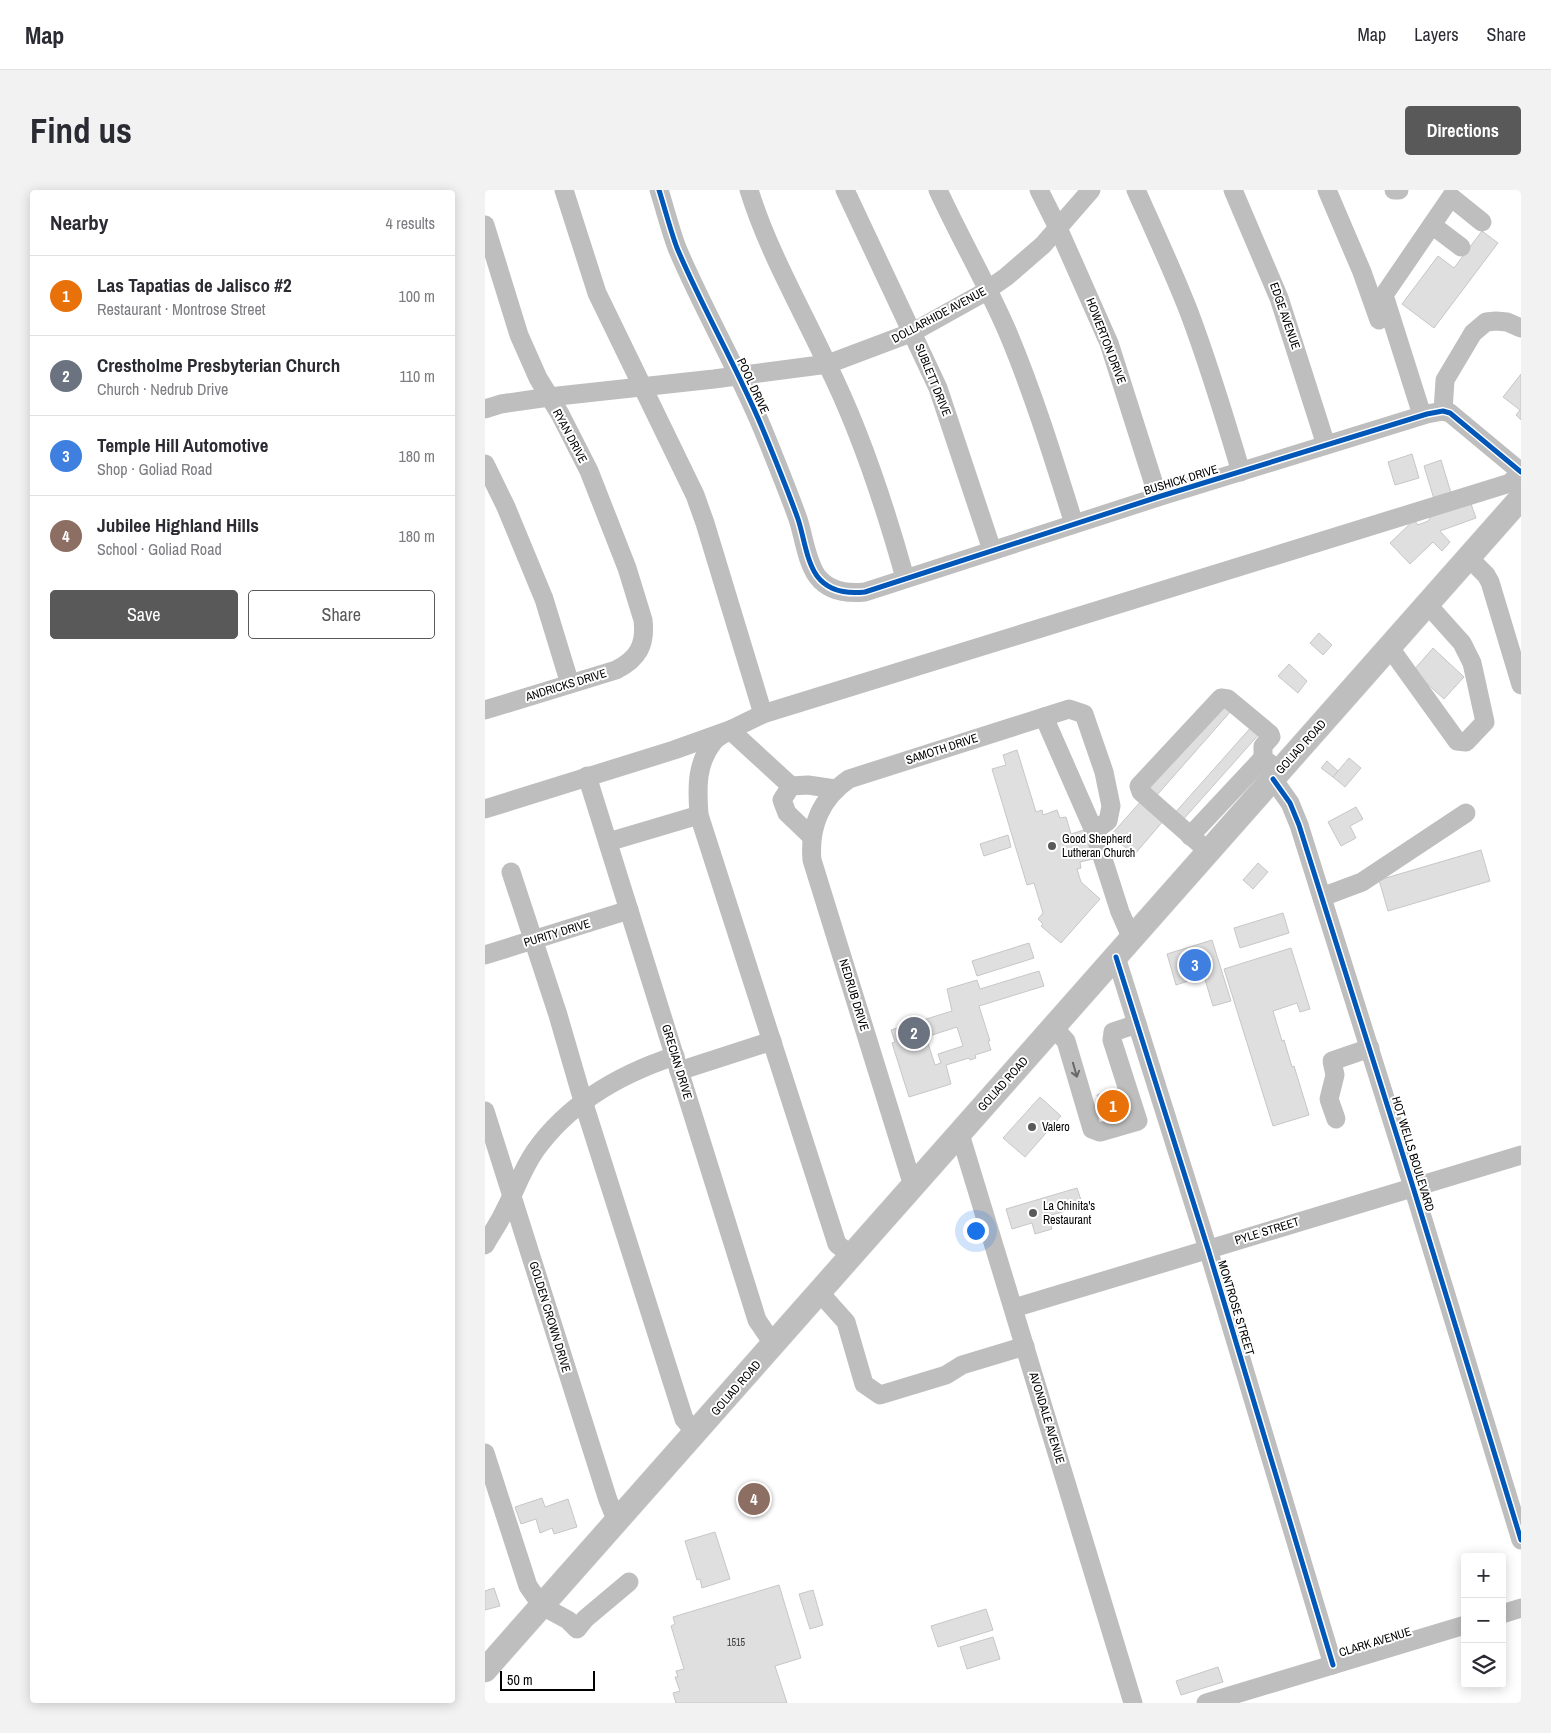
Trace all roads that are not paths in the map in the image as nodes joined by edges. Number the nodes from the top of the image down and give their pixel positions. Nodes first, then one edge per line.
1 (564, 190) edge
2 (659, 190) edge
3 (749, 190) edge
4 (845, 190) edge
5 (938, 190) edge
6 (1039, 190) edge
7 (1091, 190) edge
8 (1136, 190) edge
9 (1233, 190) edge
10 (1327, 190) edge
11 (1394, 190) edge
12 (1399, 190) edge
13 (1483, 222) dead end
14 (485, 224) edge
15 (1432, 224) junction
16 (1058, 228) junction
17 (1461, 247) dead end
18 (988, 289) junction
19 (1521, 328) edge
20 (913, 332) junction
21 (828, 364) junction
22 (738, 376) junction
23 (644, 387) junction
24 (549, 397) junction
25 (485, 409) edge
26 (1443, 411) junction
27 (1417, 417) junction
28 (1326, 445) junction
29 (485, 464) edge
30 (1241, 472) junction
31 (1521, 472) edge
32 (1158, 497) junction
33 (1521, 498) edge
34 (1074, 524) junction
35 (992, 550) junction
36 (1469, 558) junction
37 (905, 578) junction
38 (830, 588) joint
39 (1428, 605) junction
40 (1390, 648) junction
41 (640, 650) joint
42 (569, 684) junction
43 (1521, 685) edge
44 (485, 708) edge
45 (763, 714) junction
46 (1044, 717) junction
47 (730, 730) junction
48 (1272, 770) junction
49 (587, 776) junction
50 (791, 786) junction
51 (835, 789) junction
52 (1243, 796) junction
53 (824, 805) joint
54 (485, 809) edge
55 (1466, 812) dead end
56 (699, 815) junction
57 (1209, 815) junction
58 (1094, 831) junction
59 (1227, 831) junction
60 (1190, 836) junction
61 (812, 837) junction
62 (608, 842) junction
63 (1209, 852) junction
64 (511, 872) dead end
65 (1322, 897) junction
66 (629, 910) junction
67 (1132, 939) junction
68 (533, 940) junction
69 (485, 954) edge
70 (1116, 957) junction
71 (1137, 1024) junction
72 (1054, 1028) junction
73 (772, 1041) junction
74 (1370, 1048) junction
75 (677, 1063) junction
76 (583, 1102) junction
77 (485, 1111) edge
78 (1165, 1113) junction
79 (1335, 1119) dead end
80 (1138, 1121) junction
81 (960, 1134) junction
82 (1521, 1155) edge
83 (913, 1186) junction
84 (1413, 1187) junction
85 (511, 1195) junction
86 (485, 1245) edge
87 (1208, 1249) junction
88 (851, 1256) junction
89 (820, 1293) junction
90 (1013, 1308) junction
91 (774, 1345) junction
92 (1025, 1346) junction
93 (696, 1433) junction
94 (485, 1453) edge
95 (617, 1522) junction
96 (1521, 1540) edge
97 (629, 1582) dead end
98 (542, 1606) junction
99 (1521, 1608) edge
100 (1506, 1613) edge
101 (1461, 1626) edge
102 (1333, 1665) junction
103 (485, 1670) edge
104 (1133, 1703) edge
105 (1205, 1703) edge

1 - 23 street
2 - 22 street, POOL DRIVE
3 - 21 street
4 - 20 street, SUBLETT DRIVE
5 - 18 street
6 - 16 street, HOWERTON DRIVE
7 - 16 street, DOLLARHIDE AVENUE
8 - 30 street
9 - 28 street, EDGE AVENUE
10 - 27 street
11 - 12 street
13 - 15 street
14 - 24 street, RYAN DRIVE
15 - 17 street
15 - 27 street
16 - 18 street, DOLLARHIDE AVENUE
16 - 32 street, HOWERTON DRIVE
18 - 20 street, DOLLARHIDE AVENUE
18 - 34 street
19 - 26 street
20 - 21 street, DOLLARHIDE AVENUE
20 - 35 street, SUBLETT DRIVE
21 - 22 street, DOLLARHIDE AVENUE
21 - 37 street
22 - 23 street, DOLLARHIDE AVENUE
22 - 38 street, POOL DRIVE
23 - 24 street, DOLLARHIDE AVENUE
23 - 45 street
24 - 25 street, DOLLARHIDE AVENUE
24 - 41 street, RYAN DRIVE
26 - 27 street, BUSHICK DRIVE
26 - 31 street
27 - 28 street, BUSHICK DRIVE
28 - 30 street, BUSHICK DRIVE
29 - 42 street
30 - 32 street, BUSHICK DRIVE
31 - 45 street
32 - 34 street, BUSHICK DRIVE
33 - 36 main road, GOLIAD ROAD
34 - 35 street, BUSHICK DRIVE
35 - 37 street, BUSHICK DRIVE
36 - 39 main road, GOLIAD ROAD
36 - 43 street
37 - 38 street, BUSHICK DRIVE
39 - 40 main road, GOLIAD ROAD
39 - 40 street
40 - 48 main road, GOLIAD ROAD
41 - 42 street, ANDRICKS DRIVE
42 - 44 street, ANDRICKS DRIVE
45 - 47 street
46 - 51 street, SAMOTH DRIVE
46 - 58 street
46 - 58 street, SAMOTH DRIVE
47 - 49 street
47 - 50 street
47 - 56 street
48 - 52 main road, GOLIAD ROAD
48 - 60 street
48 - 65 street, HOT WELLS BOULEVARD
49 - 54 street
49 - 62 street, GRECIAN DRIVE
50 - 51 street
50 - 61 street
51 - 53 street, SAMOTH DRIVE
52 - 57 street
52 - 59 main road, GOLIAD ROAD
53 - 61 street, NEDRUB DRIVE
55 - 65 street
56 - 62 street
56 - 73 street
57 - 59 street
57 - 60 street
58 - 67 street
59 - 63 main road, GOLIAD ROAD
60 - 63 street
61 - 83 street, NEDRUB DRIVE
62 - 66 street, GRECIAN DRIVE
63 - 67 main road, GOLIAD ROAD
64 - 68 street
65 - 74 street, HOT WELLS BOULEVARD
66 - 68 street, PURITY DRIVE
66 - 75 street, GRECIAN DRIVE
67 - 70 main road, GOLIAD ROAD
68 - 69 street, PURITY DRIVE
68 - 76 street
70 - 71 street, MONTROSE STREET
70 - 72 main road, GOLIAD ROAD
71 - 78 street, MONTROSE STREET
71 - 80 street
72 -> 80 street
72 - 81 main road, GOLIAD ROAD
73 - 75 street
73 - 88 street
74 - 79 street
74 - 84 street, HOT WELLS BOULEVARD
75 - 76 street
75 - 91 street, GRECIAN DRIVE
76 - 85 street
76 - 93 street
77 - 85 street, GOLDEN CROWN DRIVE
78 - 80 street
78 - 87 street, MONTROSE STREET
81 - 83 main road, GOLIAD ROAD
81 - 90 street, AVONDALE AVENUE
82 - 84 street, PYLE STREET
83 - 88 main road, GOLIAD ROAD
84 - 87 street, PYLE STREET
84 - 96 street, HOT WELLS BOULEVARD
85 - 86 street
85 - 95 street, GOLDEN CROWN DRIVE
87 - 90 street, PYLE STREET
87 - 102 street, MONTROSE STREET
88 - 89 main road, GOLIAD ROAD
89 - 91 main road, GOLIAD ROAD
89 - 92 street
90 - 92 street, AVONDALE AVENUE
91 - 93 main road, GOLIAD ROAD
92 - 104 street, AVONDALE AVENUE
93 - 95 main road, GOLIAD ROAD
94 - 98 street
95 - 98 main road, GOLIAD ROAD
97 - 98 street
98 - 103 main road, GOLIAD ROAD
99 - 100 street
101 - 102 street, CLARK AVENUE
102 - 105 street, CLARK AVENUE

